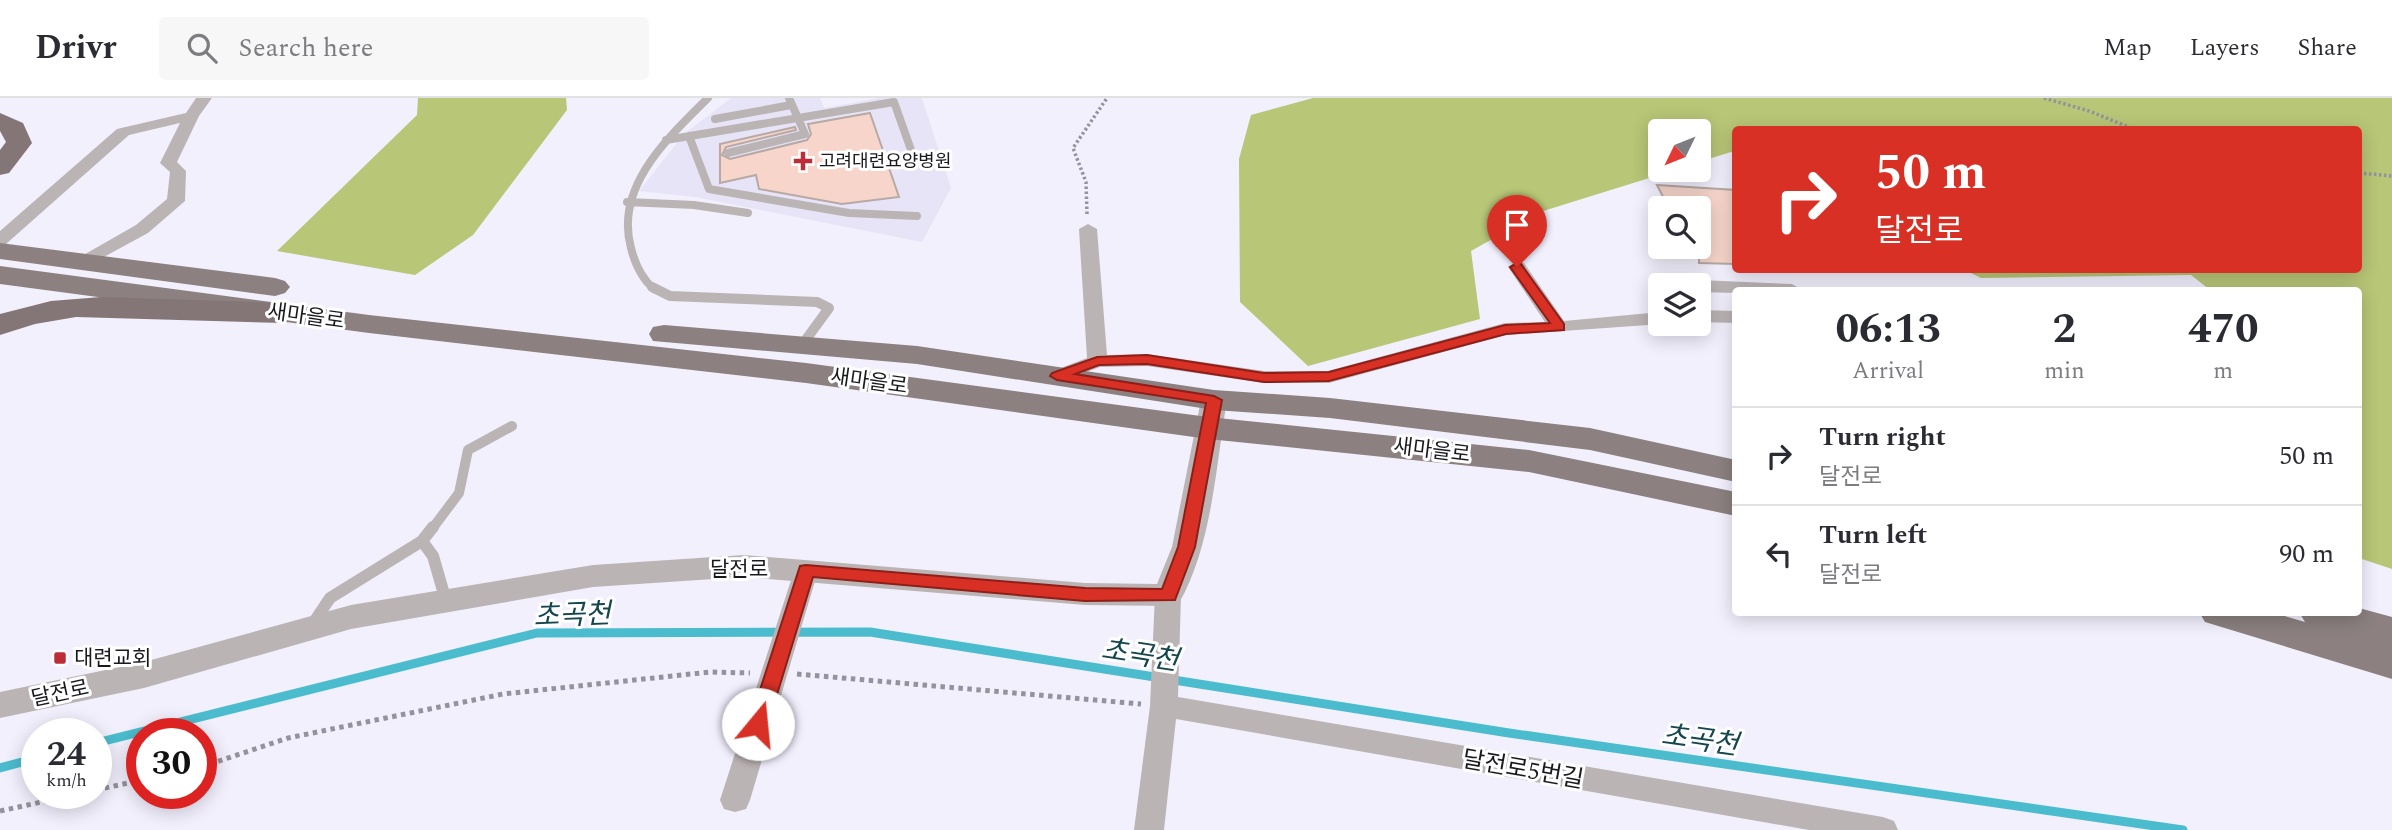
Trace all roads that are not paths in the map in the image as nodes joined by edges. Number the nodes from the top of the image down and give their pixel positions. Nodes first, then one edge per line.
1 (204, 98) edge
2 (708, 98) edge
3 (790, 101) edge
4 (739, 103) dead end
5 (743, 114) junction
6 (191, 116) junction
7 (796, 117) junction
8 (715, 119) dead end
9 (0, 121) edge
10 (690, 136) junction
11 (666, 140) junction
12 (0, 143) edge
13 (728, 153) dead end
14 (0, 155) edge
15 (915, 161) dead end
16 (0, 167) edge
17 (628, 202) junction
18 (748, 213) dead end
19 (917, 216) dead end
20 (1087, 229) road end
21 (0, 240) edge
22 (0, 251) edge
23 (82, 261) junction
24 (1517, 267) dead end
25 (0, 275) edge
26 (1711, 287) edge
27 (1732, 287) edge
28 (284, 313) junction
29 (1711, 314) edge
30 (1732, 317) edge
31 (1648, 319) edge
32 (0, 325) edge
33 (1559, 327) junction
34 (802, 345) junction
35 (1097, 361) junction
36 (1057, 376) junction
37 (1211, 414) junction
38 (512, 426) dead end
39 (1732, 470) edge
40 (1732, 503) edge
41 (422, 541) junction
42 (805, 576) junction
43 (1168, 596) junction
44 (446, 601) junction
45 (2233, 616) edge
46 (2334, 616) edge
47 (310, 628) junction
48 (2392, 632) edge
49 (777, 663) joint
50 (2392, 663) edge
51 (1165, 700) junction
52 (0, 705) edge
53 (735, 800) dead end
54 (1149, 830) edge
55 (1883, 830) edge

1 - 6 street
2 - 11 lane
3 - 5 lane
3 - 7 lane
4 - 5 lane
5 - 8 lane
6 - 21 street
6 - 23 street
7 - 10 lane
7 - 13 lane
7 - 15 lane
9 - 16 highway
10 - 11 lane
10 - 19 lane
11 - 17 lane
12 - 14 highway
17 - 18 lane
17 - 34 lane
20 - 35 street
22 - 23 main road, 새마을로
23 - 34 main road, 새마을로
24 - 33 street
25 - 28 main road, 새마을로
26 - 27 street
28 - 32 highway
28 - 37 main road, 새마을로
29 - 30 street
31 - 33 street
33 - 35 street
34 - 36 main road, 새마을로
35 - 36 street
36 - 37 main road, 새마을로
37 - 39 main road, 새마을로
37 - 40 main road, 새마을로
37 - 43 street
38 - 41 lane
41 - 44 lane
41 - 47 lane
42 - 43 street, 달전로
42 - 44 street, 달전로
42 - 49 street
43 - 51 street
44 - 47 street, 달전로
45 - 50 main road
46 - 48 main road
47 - 52 street, 달전로
49 - 53 street
51 - 54 street
51 - 55 street, 달전로5번길

